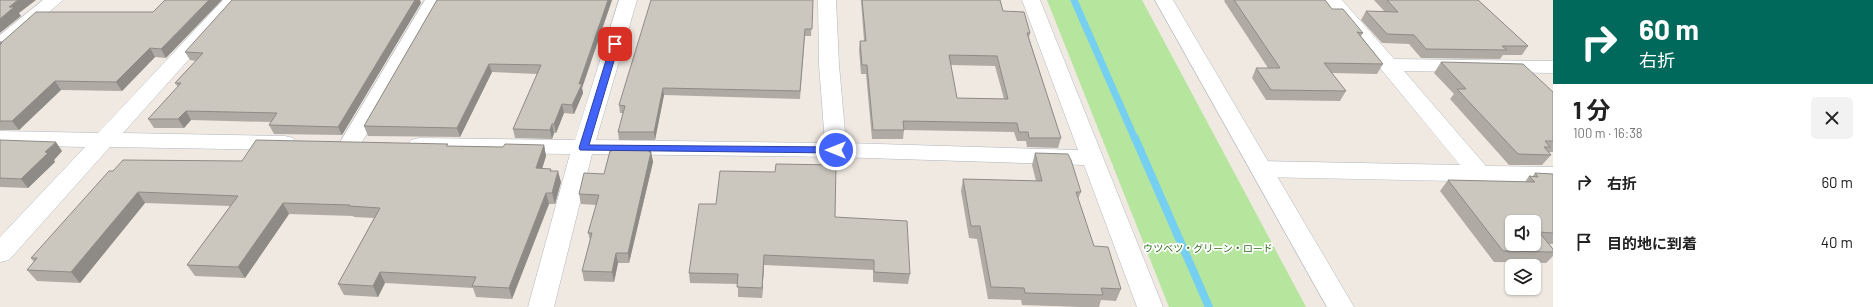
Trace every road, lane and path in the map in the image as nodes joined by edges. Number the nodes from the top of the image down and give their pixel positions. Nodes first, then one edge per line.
1 (54, 0) edge
2 (233, 0) edge
3 (434, 0) edge
4 (628, 0) edge
5 (827, 0) edge
6 (1031, 0) edge
7 (1164, 0) edge
8 (1332, 0) edge
9 (0, 45) edge
10 (1387, 65) junction
11 (1553, 67) edge
12 (0, 138) edge
13 (105, 139) junction
14 (303, 143) edge
15 (326, 144) edge
16 (350, 144) junction
17 (373, 145) edge
18 (397, 145) edge
19 (583, 148) junction
20 (836, 150) junction
21 (1091, 158) junction
22 (1261, 169) junction
23 (1480, 174) junction
24 (1553, 175) edge
25 (0, 253) edge
26 (541, 307) edge
27 (1150, 307) edge
28 (1340, 307) edge

1 - 9 street
2 - 13 street
3 - 16 street
4 - 19 street
5 - 20 street
6 - 21 street
7 - 22 street
8 - 10 street
10 - 11 street
10 - 23 street
12 - 13 street
13 - 14 street
13 - 25 street
15 - 16 street
16 - 17 street
18 - 19 street
19 - 20 street
19 - 26 street
20 - 21 street
21 - 27 street
22 - 23 street
22 - 28 street
23 - 24 street

